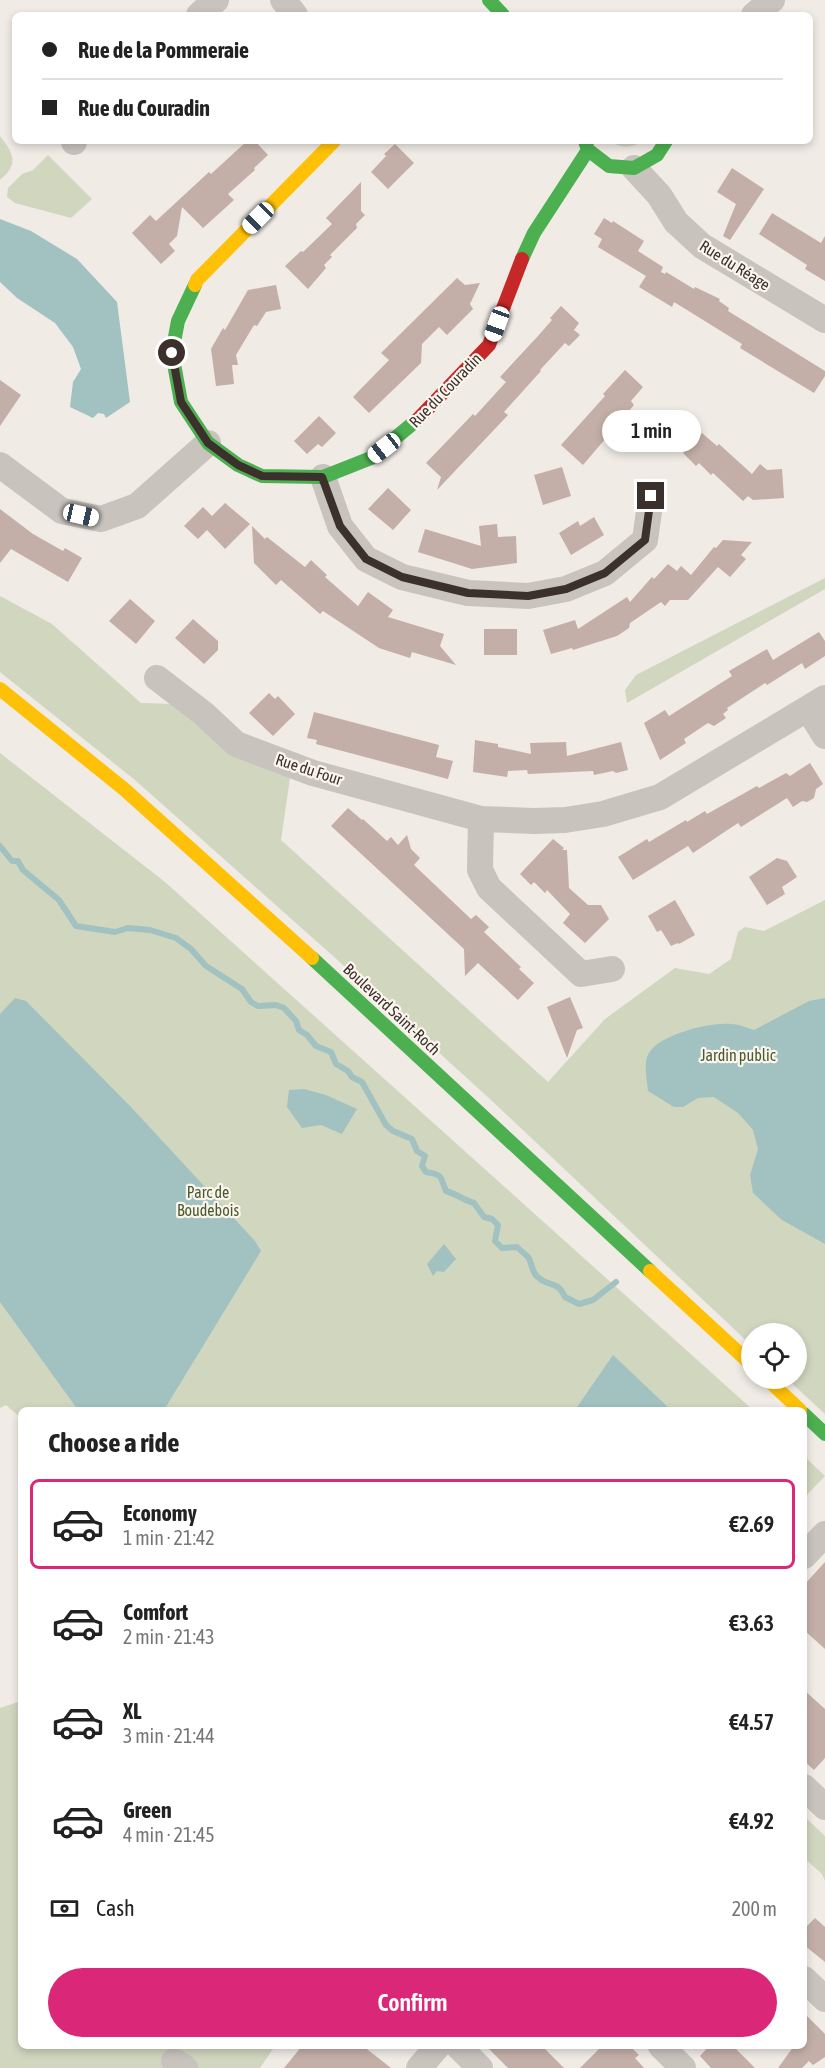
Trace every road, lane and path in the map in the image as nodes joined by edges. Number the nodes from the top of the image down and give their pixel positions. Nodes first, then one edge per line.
1 (216, 0) edge
2 (489, 0) edge
3 (772, 0) edge
4 (202, 12) edge
5 (500, 12) edge
6 (758, 12) edge
7 (331, 144) edge
8 (587, 146) edge
9 (662, 148) edge
10 (622, 167) junction
11 (659, 195) junction
12 (557, 200) junction
13 (825, 320) edge
14 (208, 443) junction
15 (0, 465) edge
16 (322, 477) junction
17 (651, 496) dead end
18 (157, 678) dead end
19 (0, 689) edge
20 (817, 704) edge
21 (825, 736) edge
22 (482, 819) junction
23 (612, 969) dead end
24 (741, 1355) edge
25 (778, 1389) edge
26 (797, 1407) edge
27 (807, 1417) edge
28 (825, 1434) edge
29 (825, 1534) edge
30 (807, 1553) edge
31 (807, 1790) edge
32 (825, 1807) edge
33 (807, 1982) edge
34 (825, 1999) edge
35 (435, 2049) edge
36 (461, 2049) edge
37 (664, 2049) edge
38 (419, 2068) edge
39 (480, 2068) edge
40 (682, 2068) edge

1 - 4 street
2 - 5 main road
3 - 6 street
7 - 14 main road
8 - 10 main road
8 - 12 main road, Rue du Couradin
9 - 10 main road
9 - 11 street
10 - 11 street, Rue du Réage
10 - 12 street
11 - 13 street, Rue du Réage
12 - 16 main road, Rue du Couradin
14 - 15 street
14 - 16 main road, Rue du Couradin
16 - 17 street
18 - 22 street, Rue du Four
19 - 24 main road, Boulevard Saint-Roch
20 - 21 street, Rue du Four
20 - 22 street, Rue du Four
22 - 23 street
25 - 26 main road
27 - 28 main road
29 - 30 street
31 - 32 street
33 - 34 street
35 - 38 street
36 - 39 street
37 - 40 street

